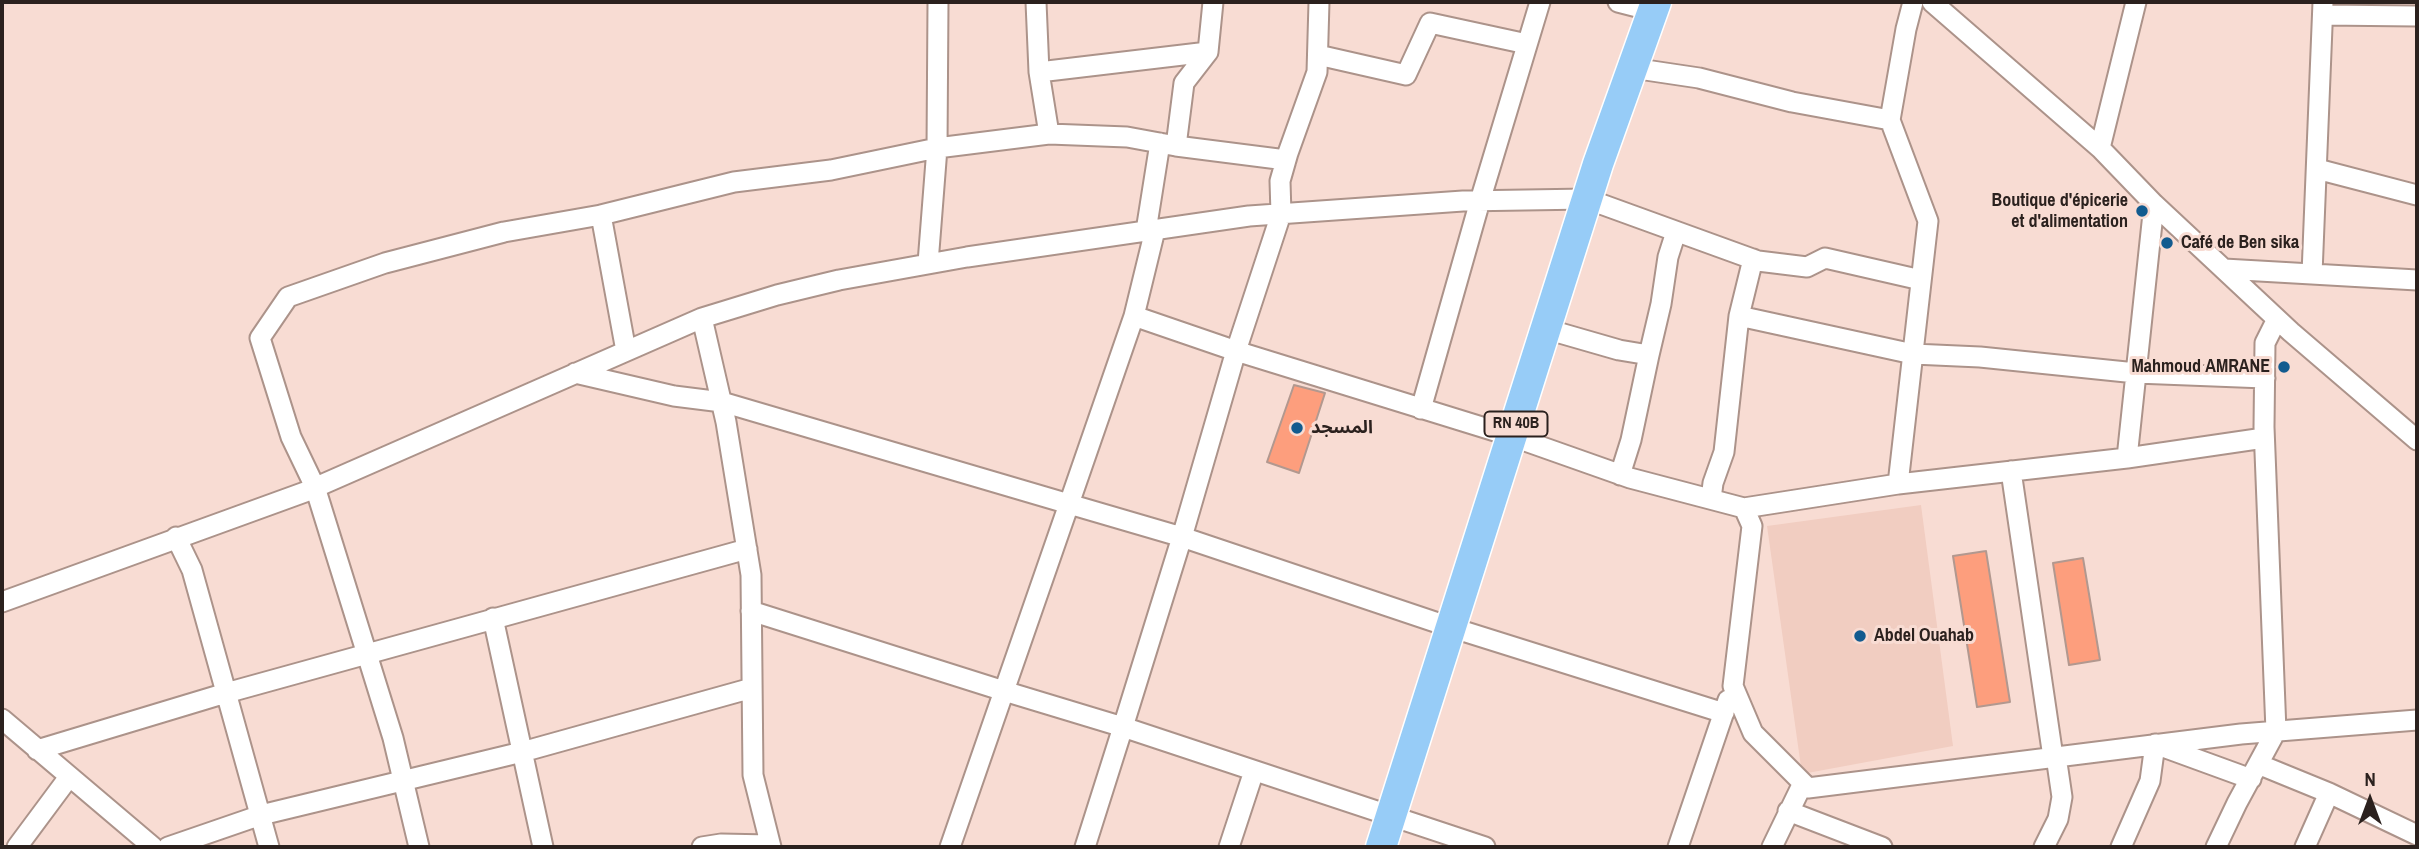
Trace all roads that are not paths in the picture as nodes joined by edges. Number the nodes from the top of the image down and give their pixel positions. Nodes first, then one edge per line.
1 (938, 2) edge
2 (1036, 2) edge
3 (1213, 2) edge
4 (1319, 2) edge
5 (1540, 2) edge
6 (1618, 2) edge
7 (1913, 2) edge
8 (1933, 2) edge
9 (2136, 2) edge
10 (1654, 6) edge
11 (2323, 9) edge
12 (2417, 16) edge
13 (1527, 44) junction
14 (1208, 52) junction
15 (1318, 55) junction
16 (1632, 68) junction
17 (1039, 72) junction
18 (1890, 120) junction
19 (1049, 134) junction
20 (1168, 144) junction
21 (937, 148) junction
22 (2100, 148) junction
23 (1286, 160) junction
24 (2317, 169) junction
25 (2417, 195) edge
26 (1587, 199) junction
27 (1480, 201) junction
28 (2154, 204) junction
29 (1281, 214) junction
30 (601, 215) junction
31 (1150, 230) junction
32 (1676, 232) junction
33 (1754, 259) junction
34 (928, 263) junction
35 (2224, 269) junction
36 (2312, 274) junction
37 (1922, 280) junction
38 (2417, 280) edge
39 (1134, 316) junction
40 (1739, 316) junction
41 (702, 318) junction
42 (2277, 319) junction
43 (1546, 329) junction
44 (626, 351) junction
45 (1236, 351) junction
46 (1913, 354) junction
47 (1649, 355) junction
48 (575, 373) junction
49 (2136, 373) junction
50 (2264, 378) junction
51 (722, 402) junction
52 (1421, 409) junction
53 (1511, 436) junction
54 (2264, 438) junction
55 (2417, 440) edge
56 (2127, 458) junction
57 (2011, 471) junction
58 (1620, 475) junction
59 (1898, 484) junction
60 (315, 487) junction
61 (1711, 499) junction
62 (1069, 504) junction
63 (1744, 508) junction
64 (176, 537) junction
65 (1182, 537) junction
66 (747, 549) junction
67 (2, 602) edge
68 (751, 611) junction
69 (493, 618) junction
70 (1450, 627) junction
71 (367, 654) junction
72 (1732, 686) junction
73 (752, 688) junction
74 (1004, 691) junction
75 (226, 692) junction
76 (1724, 713) junction
77 (2, 719) edge
78 (2417, 720) edge
79 (1123, 727) junction
80 (2276, 731) junction
81 (2155, 744) junction
82 (37, 750) junction
83 (522, 752) junction
84 (2054, 756) junction
85 (1254, 771) junction
86 (2254, 771) junction
87 (69, 777) junction
88 (403, 780) junction
89 (1802, 783) junction
90 (2329, 793) junction
91 (1788, 811) junction
92 (261, 816) junction
93 (1390, 817) junction
94 (2417, 835) edge
95 (770, 846) edge
96 (17, 847) edge
97 (153, 847) edge
98 (168, 847) edge
99 (270, 847) edge
100 (419, 847) edge
101 (543, 847) edge
102 (702, 847) edge
103 (950, 847) edge
104 (1085, 847) edge
105 (1229, 847) edge
106 (1381, 847) edge
107 (1485, 847) edge
108 (1678, 847) edge
109 (1772, 847) edge
110 (1882, 847) edge
111 (2044, 847) edge
112 (2121, 847) edge
113 (2216, 847) edge
114 (2305, 847) edge

1 - 21 street
2 - 17 street
3 - 14 street
4 - 15 street
5 - 13 street
6 - 10 street
7 - 18 street
8 - 22 street
9 - 22 street
10 - 16 main road, RN 40B
11 - 12 street
11 - 24 street
13 - 15 street
13 - 27 street
14 - 17 street
14 - 20 street
15 - 23 street
16 - 18 street
16 - 26 main road, RN 40B
17 - 19 street
18 - 37 street
19 - 20 street
19 - 21 street
20 - 23 street
20 - 31 street
21 - 30 street
21 - 34 street
22 - 28 street
23 - 29 street
24 - 25 street
24 - 36 street
26 - 27 street
26 - 32 street
26 - 43 main road, RN 40B
27 - 29 street
27 - 52 street
28 - 35 street
28 - 49 street
29 - 31 street
29 - 45 street
30 - 44 street
30 - 60 street
31 - 34 street
31 - 39 street
32 - 33 street
32 - 47 street
33 - 37 street
33 - 40 street
34 - 41 street
35 - 36 street
35 - 42 street
36 - 38 street
37 - 46 street
39 - 45 street
39 - 62 street
40 - 46 street
40 - 61 street
41 - 44 street
41 - 51 street
42 - 50 street
42 - 55 street
43 - 47 street
43 - 53 main road, RN 40B
44 - 48 street
45 - 52 street
45 - 65 street
46 - 49 street
46 - 59 street
47 - 58 street
48 - 51 street
48 - 60 street
49 - 50 street
49 - 56 street
50 - 54 street
51 - 62 street
51 - 66 street
52 - 53 street
53 - 58 street
53 - 70 main road, RN 40B
54 - 56 street
54 - 80 street
56 - 57 street
57 - 59 street
57 - 84 street
58 - 61 street
59 - 63 street
60 - 64 street
60 - 71 street
61 - 63 street
62 - 65 street
62 - 74 street
63 - 72 street
64 - 67 street
64 - 75 street
65 - 70 street
65 - 79 street
66 - 68 street
66 - 69 street
68 - 73 street
68 - 74 street
69 - 71 street
69 - 83 street
70 - 76 street
70 - 93 main road, RN 40B
71 - 75 street
71 - 88 street
72 - 76 street
72 - 89 street
73 - 83 street
73 - 95 street
74 - 79 street
74 - 103 street
75 - 82 street
75 - 92 street
76 - 108 street
77 - 82 street
78 - 80 street
79 - 85 street
79 - 104 street
80 - 81 street
80 - 86 street
81 - 84 street
81 - 86 street
81 - 112 street
82 - 87 street
83 - 88 street
83 - 101 street
84 - 89 street
84 - 111 street
85 - 93 street
85 - 105 street
86 - 90 street
86 - 113 street
87 - 96 street
87 - 97 street
88 - 92 street
88 - 100 street
89 - 91 street
90 - 94 street
90 - 114 street
91 - 109 street
91 - 110 street
92 - 98 street
92 - 99 street
93 - 106 main road, RN 40B
93 - 107 street
95 - 102 street

